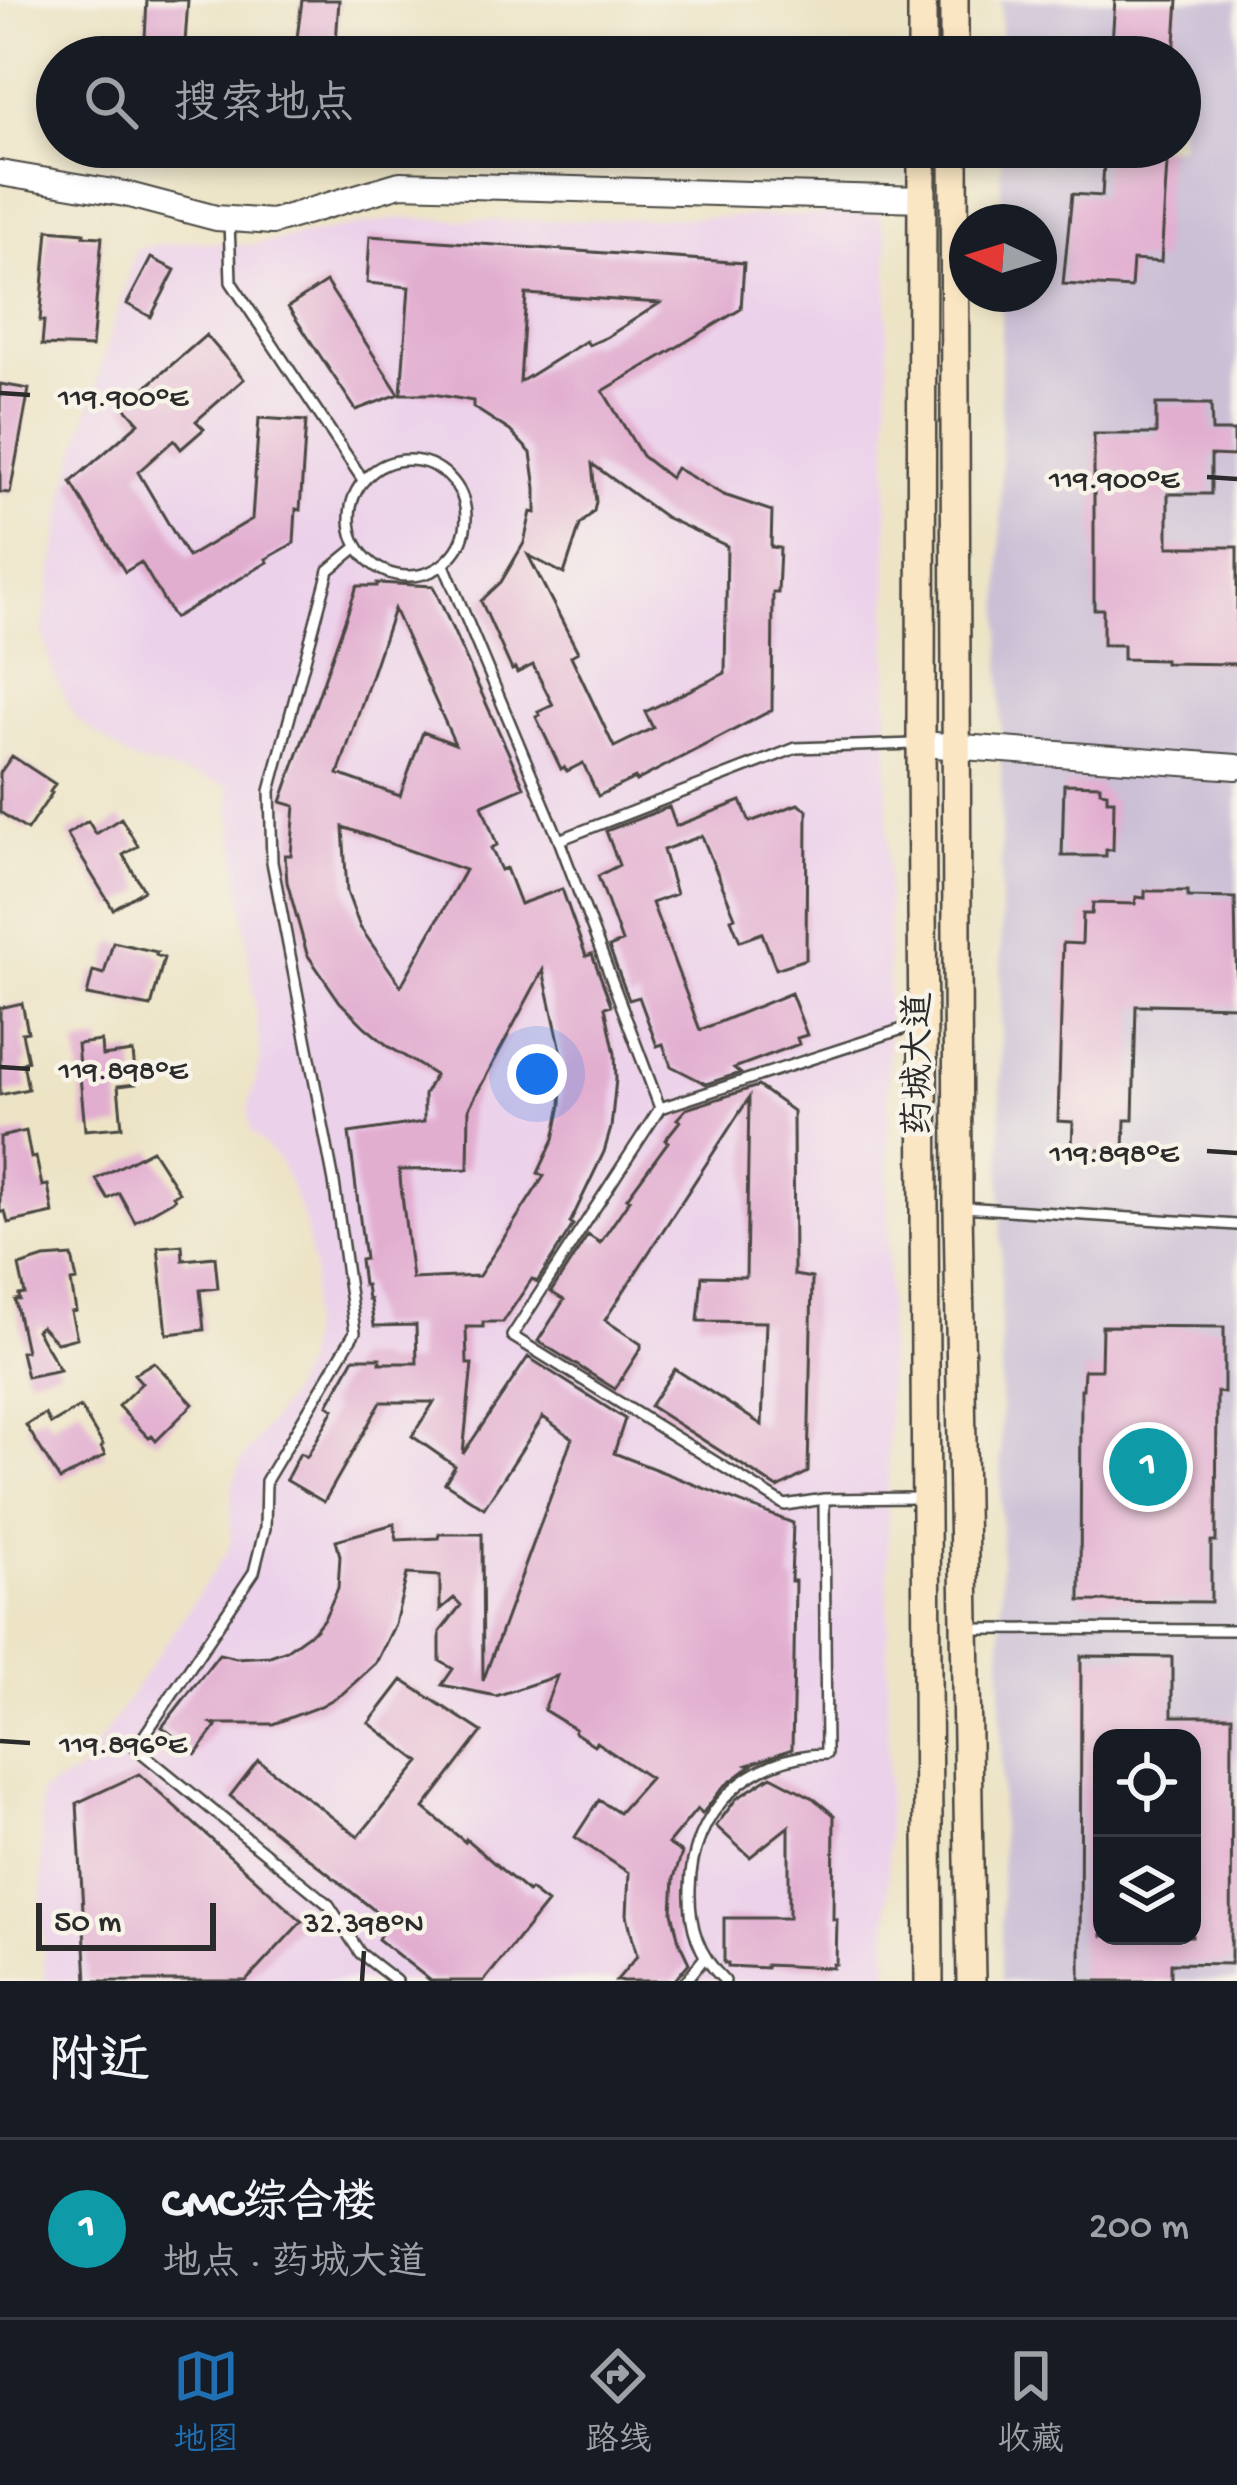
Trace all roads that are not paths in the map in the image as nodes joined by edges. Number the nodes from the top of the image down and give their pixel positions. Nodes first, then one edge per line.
1 (922, 0) edge
2 (955, 0) edge
3 (922, 36) edge
4 (954, 36) edge
5 (922, 168) edge
6 (954, 168) edge
7 (0, 173) edge
8 (922, 199) junction
9 (229, 218) junction
10 (363, 480) junction
11 (358, 547) junction
12 (444, 565) junction
13 (921, 744) junction
14 (956, 746) junction
15 (1237, 767) edge
16 (559, 840) junction
17 (925, 1022) junction
18 (660, 1108) junction
19 (958, 1207) junction
20 (1237, 1225) edge
21 (927, 1498) junction
22 (824, 1499) junction
23 (965, 1629) junction
24 (1237, 1630) edge
25 (705, 1958) junction
26 (396, 1981) edge
27 (686, 1981) edge
28 (725, 1981) edge
29 (929, 1981) edge
30 (971, 1981) edge

1 - 3 main road
2 - 4 main road
5 - 8 main road, 药城大道
6 - 14 main road, 药城大道
7 - 9 street
8 - 9 street
8 - 13 main road, 药城大道
9 - 10 lane
10 - 11 lane
10 - 12 lane
11 - 12 lane
11 - 26 lane
12 - 16 lane
13 - 14 street
13 - 16 lane
13 - 17 main road, 药城大道
14 - 15 street
14 - 19 main road, 药城大道
16 - 18 lane
17 - 18 lane
17 - 21 main road, 药城大道
18 - 22 lane
19 - 20 lane
19 - 23 main road, 药城大道
21 - 22 lane
21 - 29 main road, 药城大道
22 - 25 lane
23 - 24 lane
23 - 30 main road, 药城大道
25 - 27 lane
25 - 28 lane

